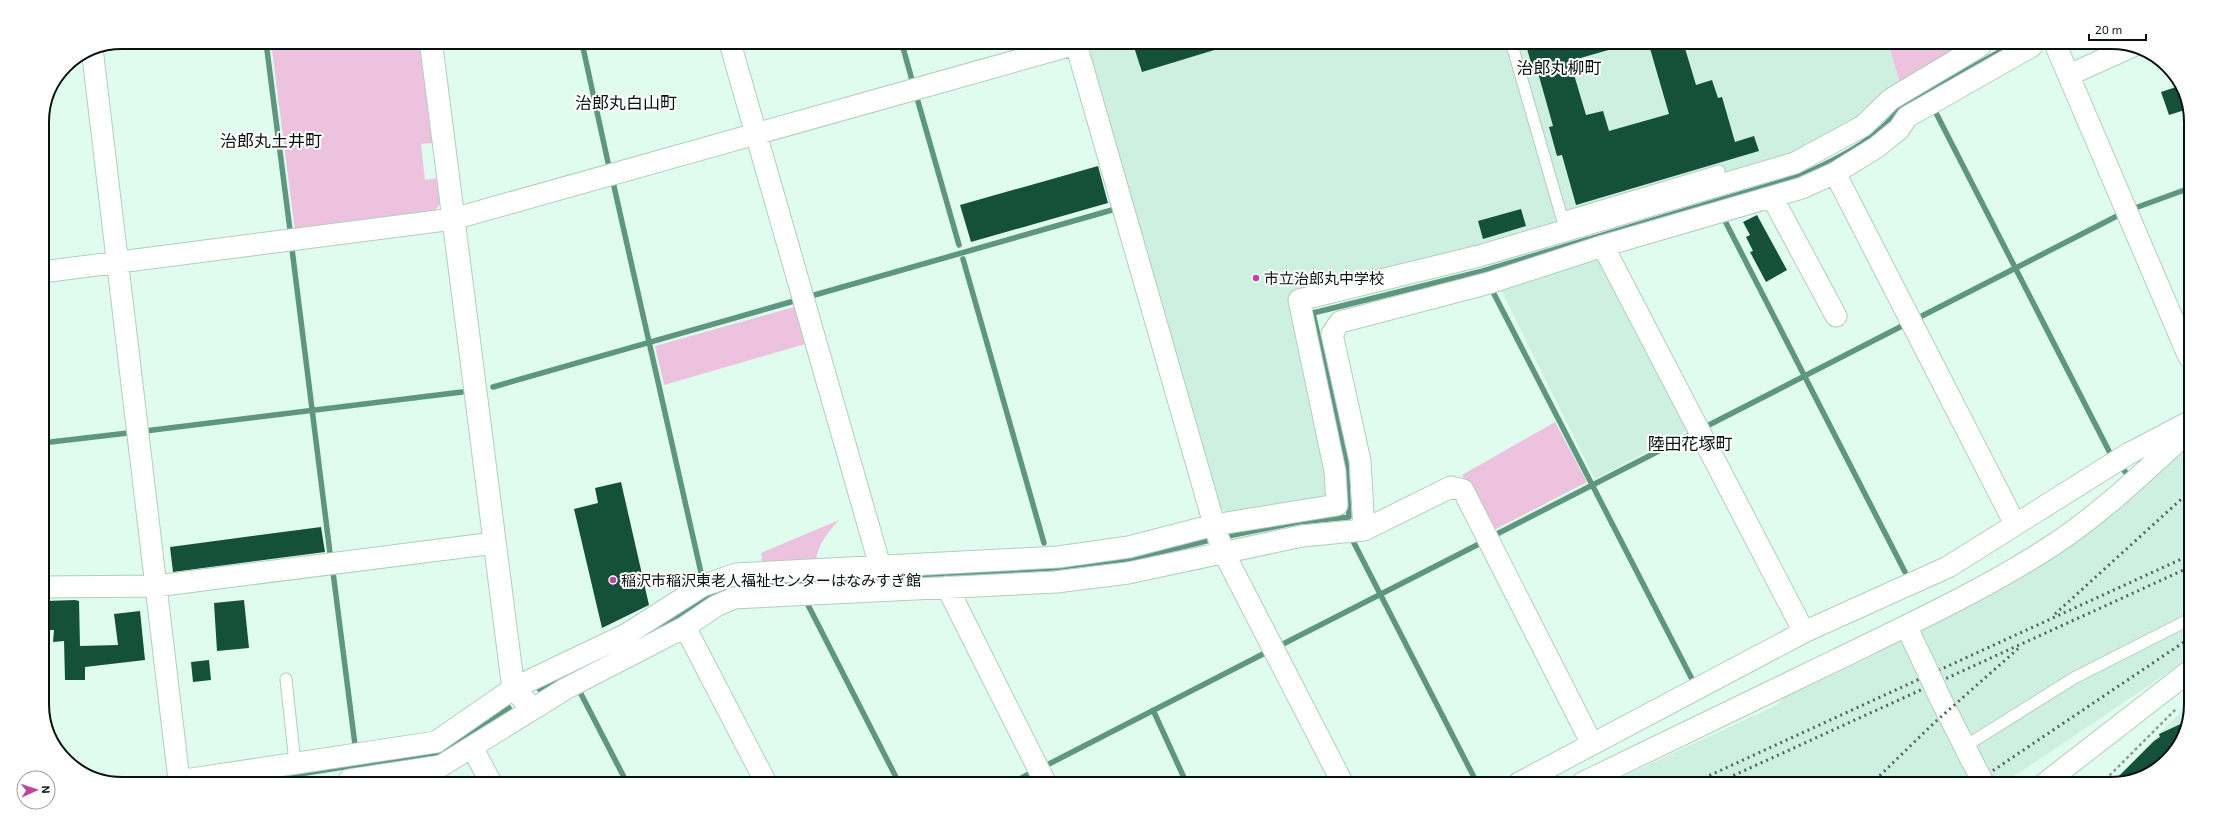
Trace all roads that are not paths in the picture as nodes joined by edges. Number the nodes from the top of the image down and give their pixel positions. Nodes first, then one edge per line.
1 (432, 49) edge
2 (732, 49) edge
3 (1058, 49) edge
4 (1077, 49) edge
5 (1513, 49) edge
6 (1975, 49) edge
7 (2027, 49) edge
8 (2057, 49) edge
9 (2124, 50) edge
10 (93, 55) edge
11 (2069, 75) junction
12 (756, 135) junction
13 (1719, 171) dead end
14 (1835, 173) junction
15 (1772, 197) junction
16 (453, 219) junction
17 (1603, 246) junction
18 (117, 261) junction
19 (49, 271) edge
20 (1836, 316) dead end
21 (2184, 344) edge
22 (2184, 425) edge
23 (2184, 436) edge
24 (2015, 524) junction
25 (1364, 530) junction
26 (1219, 538) junction
27 (494, 543) junction
28 (880, 566) junction
29 (156, 586) junction
30 (49, 587) edge
31 (947, 587) junction
32 (2184, 622) edge
33 (1906, 626) junction
34 (685, 628) junction
35 (1804, 632) junction
36 (2184, 675) edge
37 (286, 679) dead end
38 (514, 688) junction
39 (532, 709) junction
40 (1592, 744) junction
41 (472, 747) junction
42 (1968, 754) junction
43 (295, 763) junction
44 (179, 777) edge
45 (204, 777) edge
46 (370, 777) edge
47 (488, 777) edge
48 (763, 777) edge
49 (1042, 777) edge
50 (1339, 777) edge
51 (1530, 777) edge
52 (1594, 777) edge
53 (1980, 777) edge
54 (2053, 777) edge

1 - 16 street
2 - 12 street
3 - 12 street
4 - 26 street
5 - 13 lane
6 - 26 street
7 - 14 street
8 - 11 street
9 - 11 street
10 - 18 street
11 - 21 street
12 - 16 street
12 - 28 street
14 - 15 street
14 - 24 street
15 - 17 street
15 - 20 street
16 - 18 street
16 - 27 street
17 - 25 street
17 - 35 street
18 - 19 street
18 - 29 street
22 - 24 street
23 - 33 street
24 - 35 street
25 - 26 street
25 - 40 street
26 - 28 street
26 - 31 street
26 - 50 street
27 - 29 street
27 - 38 street
28 - 38 street
29 - 30 street
29 - 44 street
31 - 34 street
31 - 49 street
32 - 42 lane
33 - 42 street, bridge
33 - 52 street
34 - 39 street
34 - 48 street
35 - 40 street
36 - 54 street
37 - 43 lane
38 - 39 street
38 - 43 street
39 - 41 street
40 - 51 street
41 - 46 street
41 - 47 street
42 - 53 street, bridge
43 - 45 street

